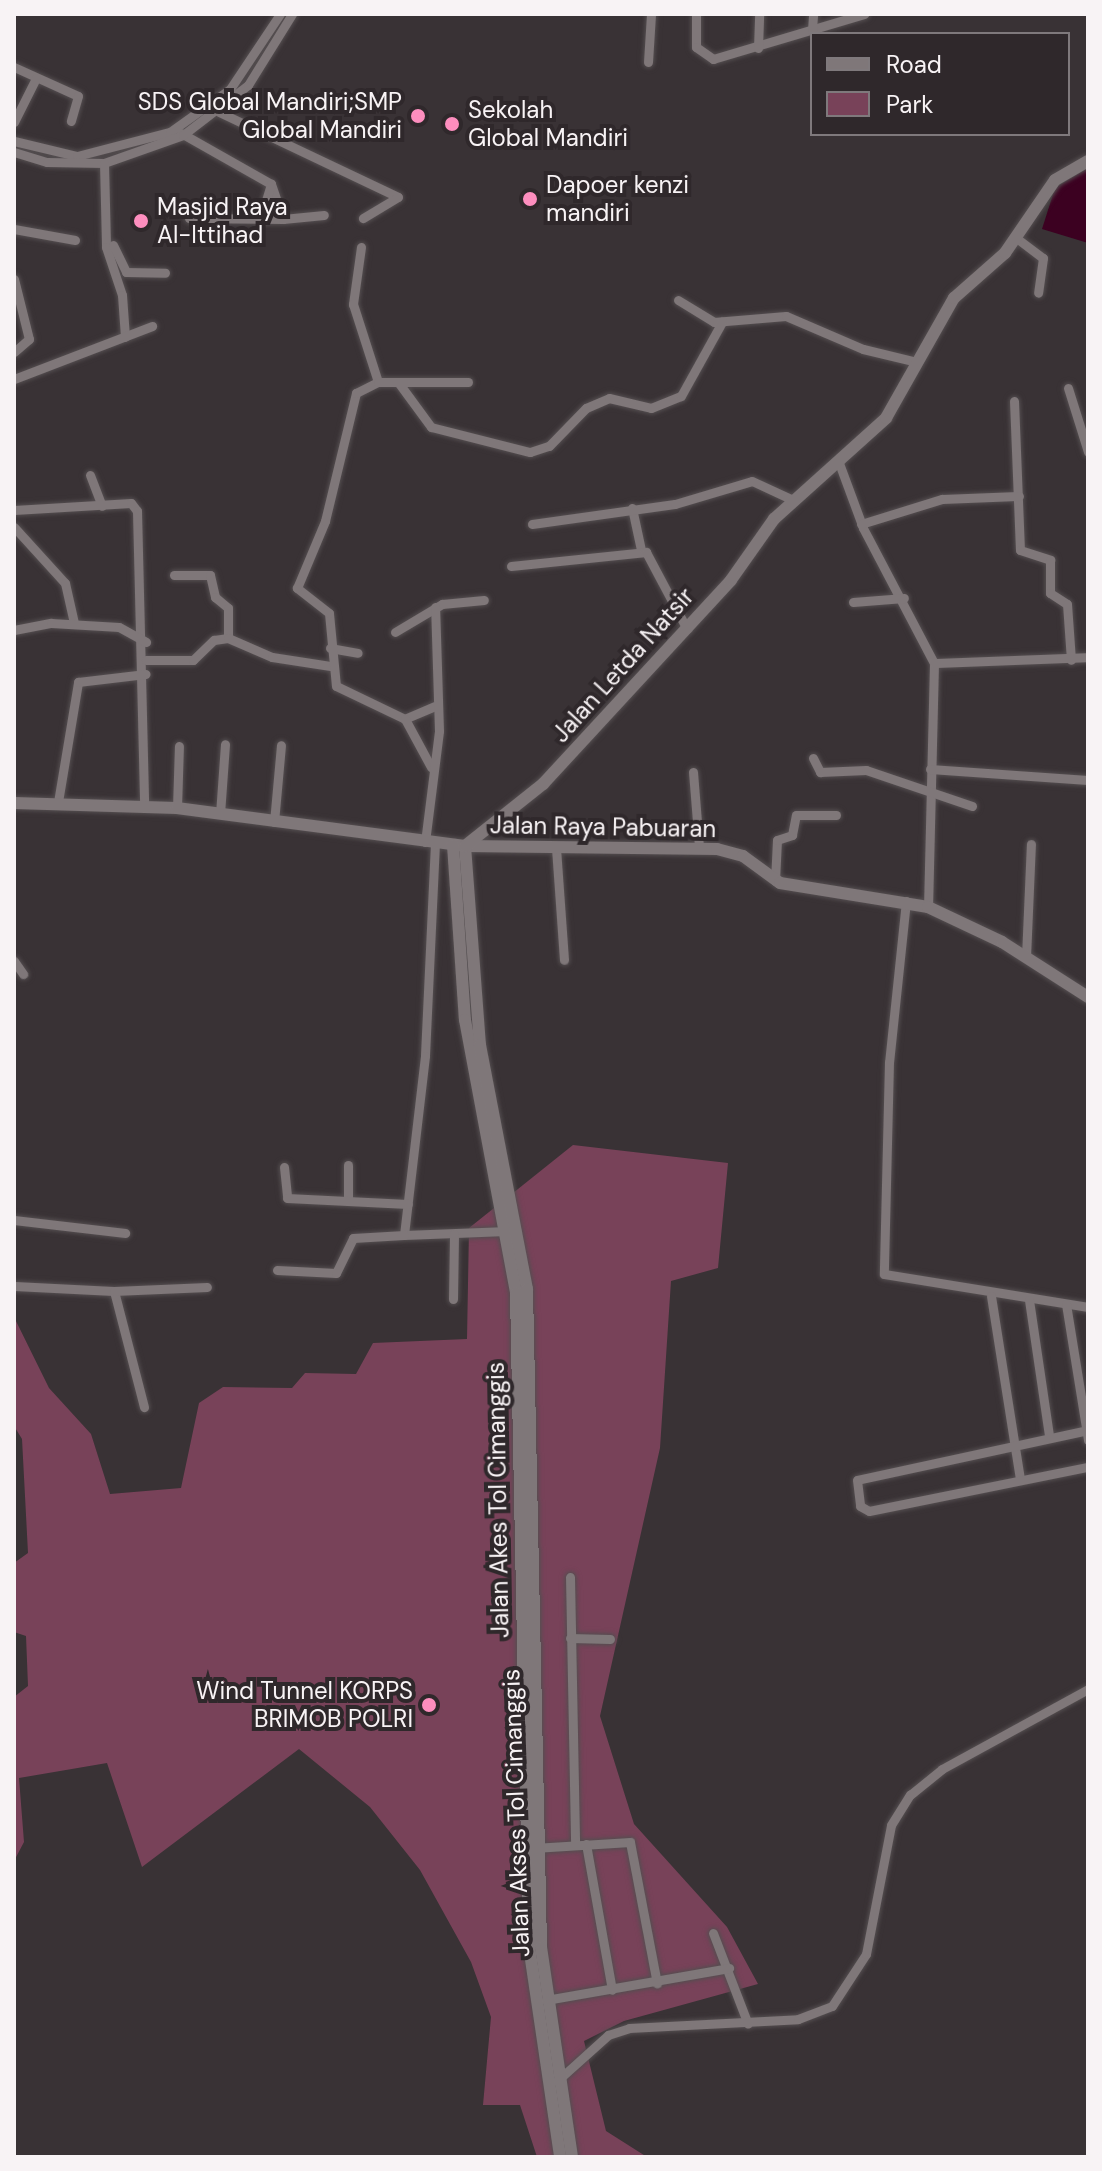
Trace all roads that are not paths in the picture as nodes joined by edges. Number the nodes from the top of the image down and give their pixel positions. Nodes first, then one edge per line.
1 (280, 14) edge
2 (292, 14) edge
3 (651, 14) edge
4 (696, 14) edge
5 (759, 14) edge
6 (813, 14) edge
7 (864, 14) edge
8 (812, 30) junction
9 (758, 48) junction
10 (648, 62) dead end
11 (14, 67) edge
12 (36, 78) junction
13 (219, 112) junction
14 (71, 121) dead end
15 (14, 122) edge
16 (179, 132) junction
17 (14, 141) edge
18 (14, 152) edge
19 (1088, 161) edge
20 (107, 162) junction
21 (271, 184) junction
22 (324, 215) dead end
23 (189, 218) dead end
24 (363, 218) dead end
25 (283, 219) junction
26 (260, 220) junction
27 (14, 229) edge
28 (1015, 237) junction
29 (75, 240) dead end
30 (361, 247) dead end
31 (165, 273) dead end
32 (14, 279) edge
33 (1038, 293) dead end
34 (678, 300) dead end
35 (722, 322) junction
36 (152, 326) dead end
37 (125, 337) junction
38 (14, 352) edge
39 (917, 362) junction
40 (14, 379) edge
41 (378, 382) junction
42 (398, 382) junction
43 (468, 382) dead end
44 (1068, 388) dead end
45 (1014, 401) dead end
46 (1088, 452) edge
47 (839, 463) junction
48 (90, 475) dead end
49 (1019, 496) junction
50 (793, 500) junction
51 (102, 506) junction
52 (632, 508) junction
53 (14, 510) edge
54 (532, 524) dead end
55 (861, 524) junction
56 (14, 527) edge
57 (641, 550) junction
58 (511, 566) dead end
59 (174, 575) dead end
60 (904, 598) junction
61 (484, 600) dead end
62 (853, 602) dead end
63 (435, 607) junction
64 (74, 623) junction
65 (687, 629) junction
66 (14, 630) edge
67 (395, 632) dead end
68 (228, 638) junction
69 (146, 642) junction
70 (330, 648) junction
71 (358, 653) dead end
72 (1088, 657) edge
73 (146, 660) junction
74 (1071, 660) junction
75 (934, 663) junction
76 (330, 666) junction
77 (146, 674) junction
78 (435, 706) junction
79 (405, 719) junction
80 (225, 744) dead end
81 (281, 745) dead end
82 (179, 746) dead end
83 (813, 758) dead end
84 (431, 767) junction
85 (930, 769) junction
86 (693, 772) dead end
87 (1088, 780) edge
88 (928, 796) junction
89 (58, 802) junction
90 (14, 803) edge
91 (144, 805) junction
92 (972, 806) dead end
93 (177, 808) junction
94 (220, 814) junction
95 (836, 815) dead end
96 (274, 822) junction
97 (430, 842) junction
98 (1031, 844) dead end
99 (459, 846) junction
100 (699, 846) junction
101 (556, 848) junction
102 (775, 881) junction
103 (906, 901) junction
104 (928, 907) junction
105 (1026, 957) junction
106 (564, 960) dead end
107 (14, 961) edge
108 (23, 974) dead end
109 (1088, 997) edge
110 (348, 1165) dead end
111 (284, 1167) dead end
112 (348, 1201) junction
113 (408, 1204) junction
114 (14, 1220) edge
115 (507, 1231) junction
116 (125, 1233) dead end
117 (454, 1234) junction
118 (404, 1235) junction
119 (277, 1270) dead end
120 (14, 1286) edge
121 (207, 1287) dead end
122 (114, 1291) junction
123 (991, 1296) junction
124 (453, 1299) dead end
125 (1029, 1300) junction
126 (1066, 1304) junction
127 (1088, 1307) edge
128 (144, 1407) dead end
129 (1087, 1433) edge
130 (1049, 1436) junction
131 (1013, 1444) junction
132 (1088, 1467) edge
133 (1020, 1479) junction
134 (570, 1577) dead end
135 (570, 1638) junction
136 (610, 1639) dead end
137 (1088, 1689) edge
138 (580, 1845) junction
139 (532, 1847) junction
140 (713, 1933) dead end
141 (729, 1968) junction
142 (657, 1983) junction
143 (612, 1990) junction
144 (546, 2000) junction
145 (748, 2024) junction
146 (551, 2083) junction
147 (562, 2152) edge

1 - 16 street
2 - 13 street
3 - 10 street
4 - 9 street
5 - 9 street
6 - 8 street
7 - 8 street
8 - 9 street
11 - 12 street
12 - 14 street
12 - 15 street
13 - 16 street
13 - 24 street
16 - 17 street
16 - 20 street
16 - 21 street
18 - 20 street
19 - 28 main road, Jalan Letda Natsir
20 - 31 street
20 - 37 street
21 - 25 street
21 - 26 street
22 - 25 street
23 - 26 street
25 - 26 street
27 - 29 street
28 - 33 street
28 - 39 main road, Jalan Letda Natsir
30 - 41 street
32 - 38 street
34 - 35 street
35 - 39 street
35 - 42 street
36 - 37 street
37 - 40 street
39 - 47 main road, Jalan Letda Natsir
41 - 42 street
41 - 70 street
42 - 43 street
44 - 46 street
45 - 49 street
47 - 50 main road, Jalan Letda Natsir
47 - 55 street
48 - 51 street
49 - 55 street
49 - 74 street
50 - 52 street
50 - 65 main road, Jalan Letda Natsir
51 - 53 street
51 - 69 street
52 - 54 street
52 - 57 street
55 - 60 street
56 - 64 street
57 - 58 street
57 - 65 street
59 - 68 street
60 - 62 street
60 - 75 street
61 - 63 street
63 - 67 street
63 - 78 street
64 - 66 street
64 - 69 street
65 - 99 main road, Jalan Letda Natsir
68 - 73 street
68 - 76 street
69 - 73 street
70 - 71 street
70 - 76 street
72 - 74 street
73 - 77 street
74 - 75 street
75 - 85 street
76 - 79 street
77 - 89 street
77 - 91 street
78 - 79 street
78 - 84 street
79 - 84 street
80 - 94 street
81 - 96 street
82 - 93 street
83 - 88 street
84 - 97 street
85 - 87 street
85 - 88 street
86 - 100 street
88 - 92 street
88 - 104 street
89 - 90 main road
89 - 91 main road
91 - 93 main road
93 - 94 main road
94 - 96 main road
95 - 102 street
96 - 97 main road
97 - 99 main road
97 - 113 street
98 - 105 street
99 - 101 main road, Jalan Raya Pabuaran
99 - 115 main road, Jalan Akes Tol Cimanggis
99 - 139 main road, Jalan Akses Tol Cimanggis
100 - 101 main road, Jalan Raya Pabuaran
100 - 102 main road, Jalan Raya Pabuaran
101 - 106 street
102 - 103 main road, Jalan Raya Pabuaran
103 - 104 main road, Jalan Raya Pabuaran
103 - 123 street
104 - 105 main road, Jalan Raya Pabuaran
105 - 109 main road, Jalan Raya Pabuaran
107 - 108 street
110 - 112 street
111 - 112 street
112 - 113 street
113 - 118 street
114 - 116 street
115 - 117 street
115 - 139 main road, Jalan Akes Tol Cimanggis
117 - 118 street
117 - 124 street
118 - 119 street
120 - 122 street
121 - 122 street
122 - 128 street
123 - 125 street
123 - 131 street
125 - 126 street
125 - 130 street
126 - 127 street
126 - 129 street
129 - 130 street
130 - 131 street
131 - 133 street
131 - 133 street
132 - 133 street
134 - 135 street
135 - 136 street
135 - 138 street
137 - 145 street
138 - 139 street
138 - 142 street
138 - 143 street
139 - 144 main road, Jalan Akses Tol Cimanggis
139 - 146 main road, Jalan Akes Tol Cimanggis
140 - 141 street
141 - 142 street
141 - 145 street
142 - 143 street
143 - 144 street
144 - 146 main road, Jalan Akses Tol Cimanggis
145 - 146 street
146 - 147 main road, Jalan Akses Tol Cimanggis

